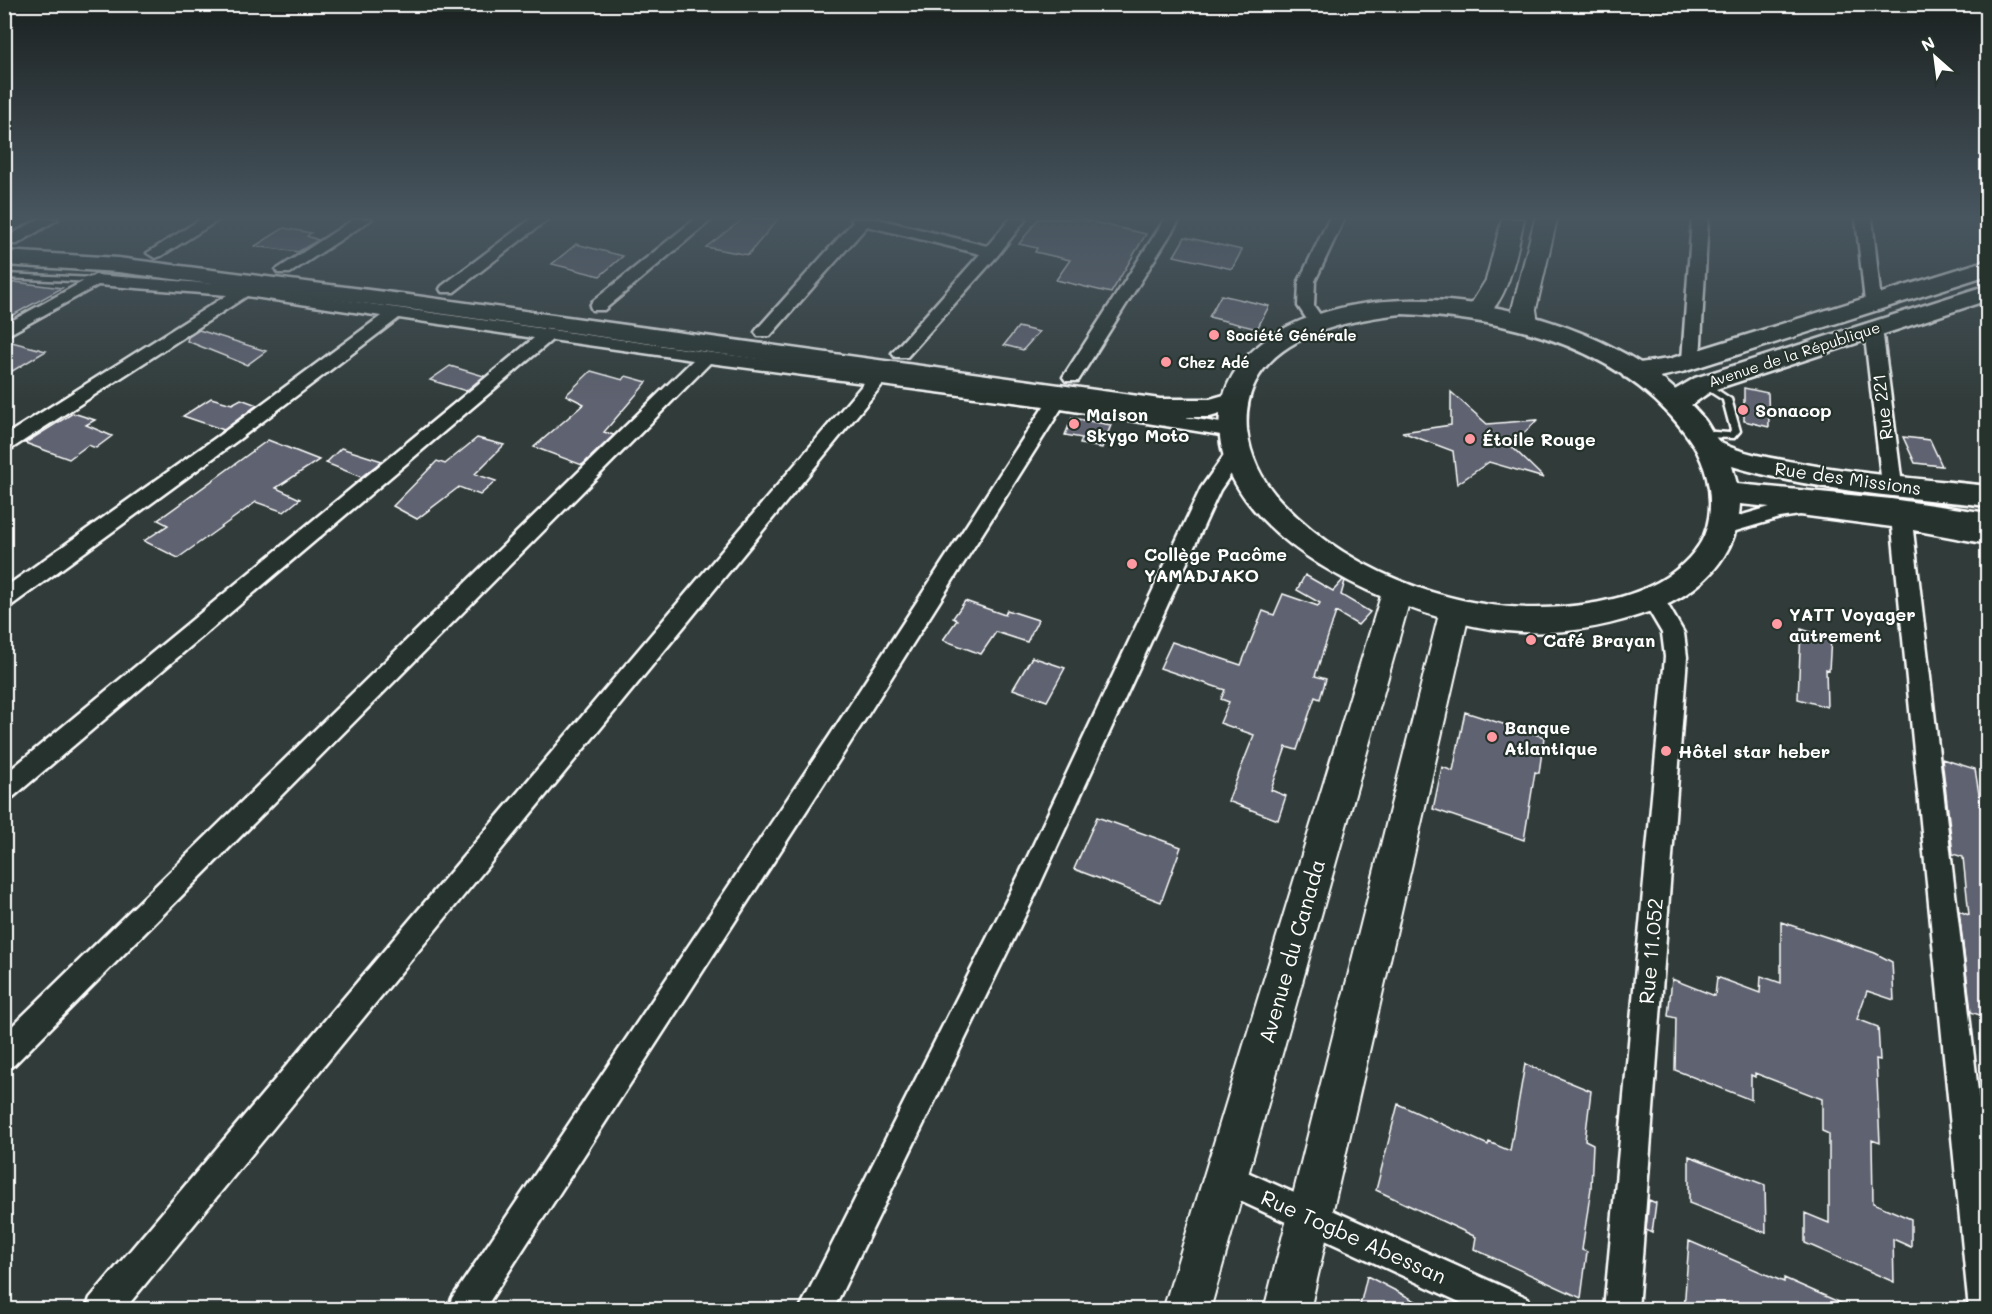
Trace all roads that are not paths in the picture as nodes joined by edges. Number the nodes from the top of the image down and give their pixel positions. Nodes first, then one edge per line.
1 (95, 280) edge
2 (99, 280) edge
3 (238, 280) edge
4 (460, 280) edge
5 (629, 280) edge
6 (809, 280) edge
7 (966, 280) edge
8 (1134, 280) edge
9 (1307, 280) edge
10 (1497, 280) edge
11 (1531, 280) edge
12 (1696, 280) edge
13 (1871, 280) edge
14 (1944, 280) edge
15 (448, 289) dead end
16 (244, 291) junction
17 (1988, 292) edge
18 (1873, 302) junction
19 (597, 306) dead end
20 (1478, 312) junction
21 (395, 313) junction
22 (1318, 323) junction
23 (1526, 323) junction
24 (1873, 328) junction
25 (4, 332) edge
26 (764, 332) dead end
27 (550, 333) junction
28 (901, 353) dead end
29 (706, 357) junction
30 (1691, 360) junction
31 (1633, 371) junction
32 (1072, 377) dead end
33 (878, 378) junction
34 (1704, 384) junction
35 (1056, 402) junction
36 (1236, 402) junction
37 (1675, 404) junction
38 (1235, 441) junction
39 (1706, 442) junction
40 (4, 445) edge
41 (1892, 485) junction
42 (1725, 494) junction
43 (1988, 496) edge
44 (1902, 521) junction
45 (1988, 524) edge
46 (1722, 528) junction
47 (1988, 537) edge
48 (1397, 592) junction
49 (4, 599) edge
50 (1653, 599) junction
51 (1455, 609) junction
52 (4, 789) edge
53 (4, 1055) edge
54 (1225, 1178) junction
55 (1309, 1216) junction
56 (102, 1310) edge
57 (464, 1310) edge
58 (815, 1310) edge
59 (1186, 1310) edge
60 (1287, 1310) edge
61 (1516, 1310) edge
62 (1621, 1310) edge
63 (1986, 1310) edge

1 - 25 street
2 - 16 street
3 - 36 main road
4 - 15 street
5 - 19 street
6 - 26 street
7 - 28 street
8 - 32 street
9 - 22 street
10 - 20 main road
11 - 23 main road
12 - 30 street
13 - 18 street
14 - 18 main road, Avenue de la République
16 - 21 street
16 - 40 street
17 - 24 main road, Avenue de la République
18 - 30 main road, Avenue de la République
20 - 22 main road
20 - 23 main road
21 - 27 street
21 - 49 street
22 - 36 main road
23 - 31 main road
24 - 34 main road, Avenue de la République
24 - 41 street, Rue 221
27 - 29 street
27 - 52 street
29 - 33 street
29 - 53 street
30 - 31 main road, Avenue de la République
31 - 37 main road
33 - 35 street
33 - 56 street
34 - 37 main road, Avenue de la République
34 - 39 lane
35 - 38 street
35 - 57 street
36 - 38 main road
37 - 39 main road
38 - 48 main road
38 - 58 street
39 - 41 main road, Rue des Missions
39 - 42 main road
41 - 43 main road, Rue des Missions
42 - 45 main road, Rue des Missions
42 - 46 main road
44 - 46 street
44 - 47 street
44 - 63 street
46 - 50 main road
48 - 51 main road
48 - 54 main road, Avenue du Canada
50 - 51 main road
50 - 62 street, Rue 11.052
51 - 55 main road
54 - 55 street, Rue Togbe Abessan
54 - 59 main road, Avenue du Canada
55 - 60 main road
55 - 61 street, Rue Togbe Abessan

